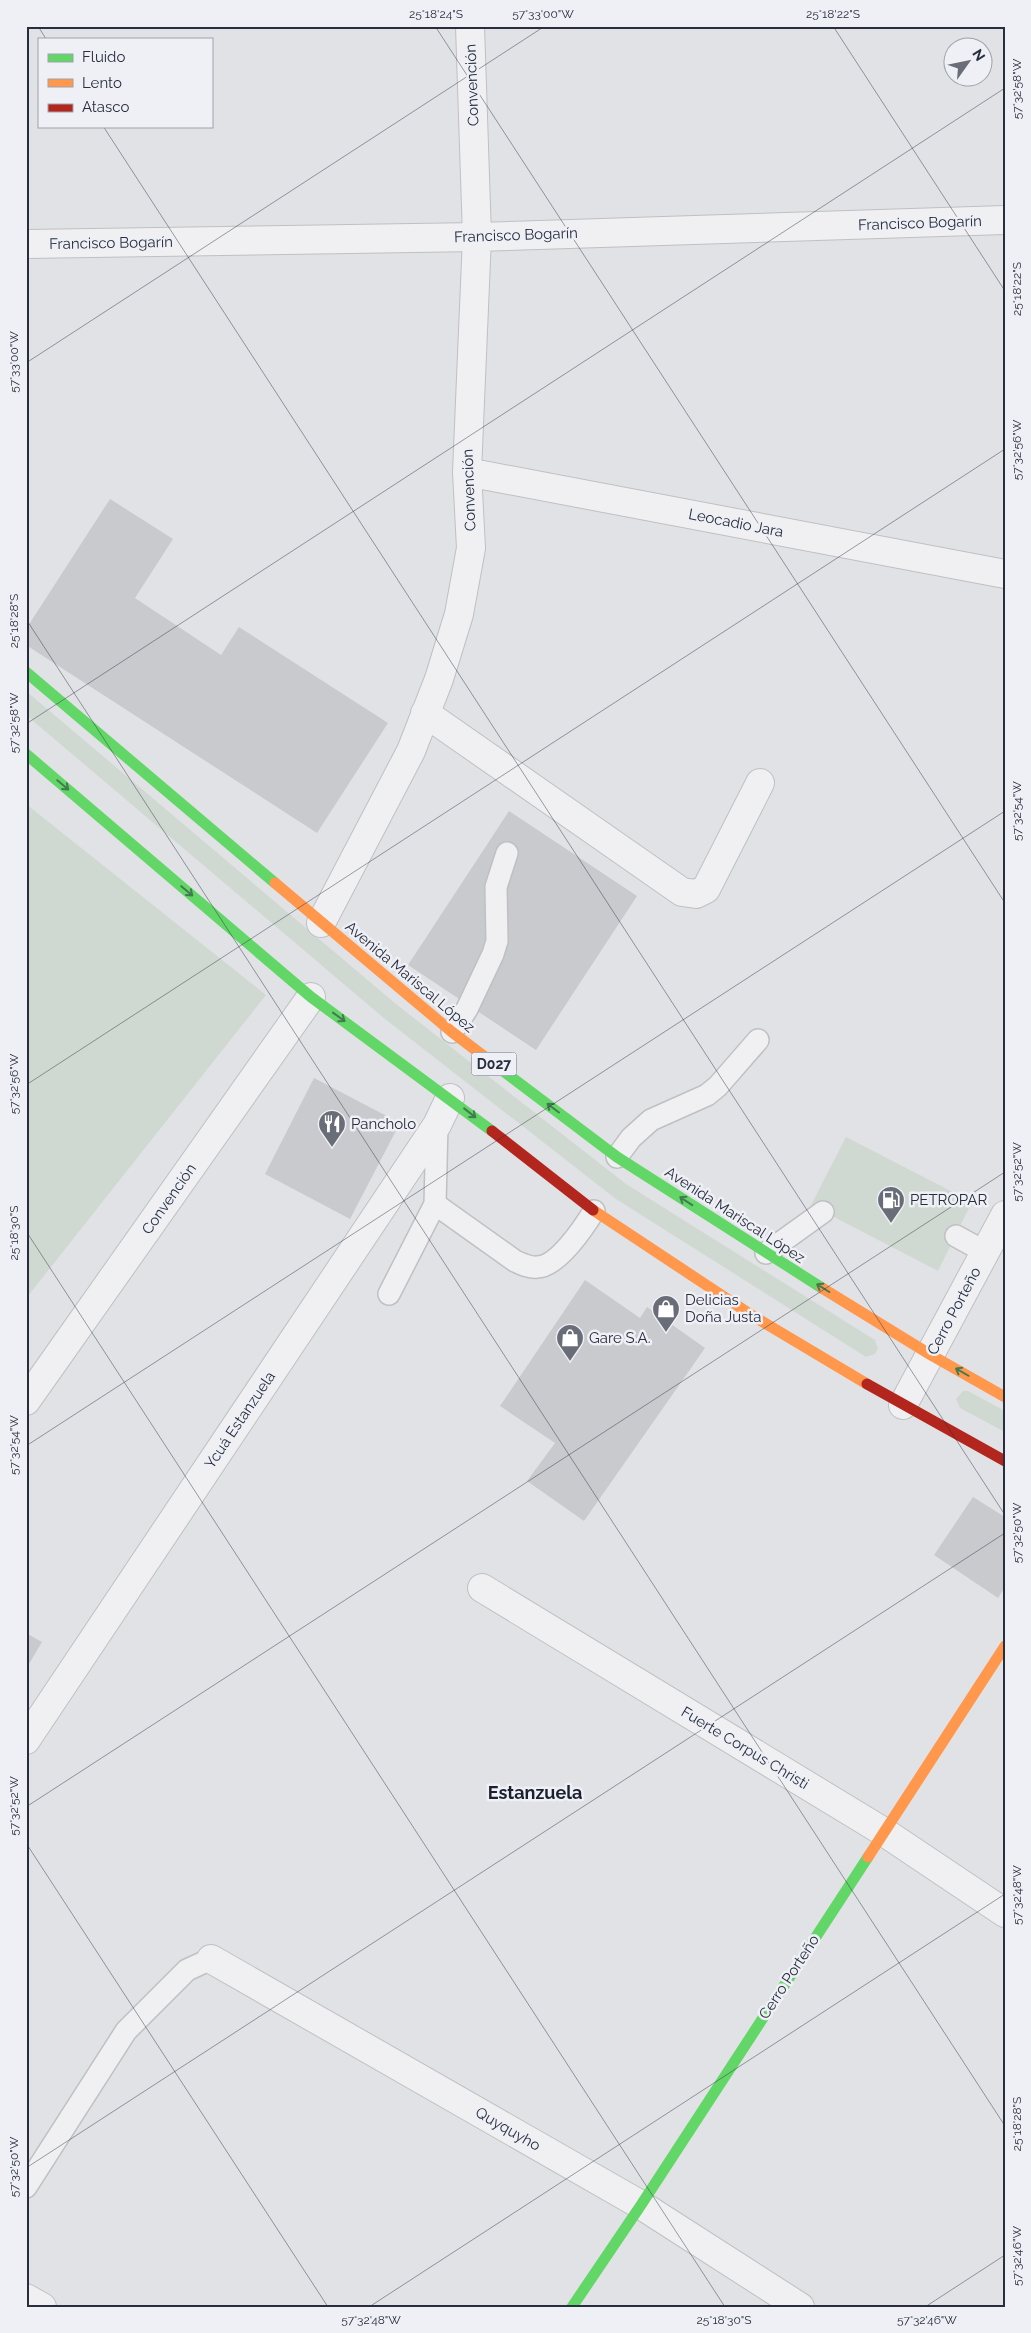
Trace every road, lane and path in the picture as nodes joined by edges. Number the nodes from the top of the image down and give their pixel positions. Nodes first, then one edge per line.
1 (470, 26) edge
2 (1005, 220) edge
3 (477, 237) junction
4 (26, 244) edge
5 (467, 472) junction
6 (1005, 574) edge
7 (26, 672) edge
8 (425, 713) junction
9 (26, 754) edge
10 (760, 783) dead end
11 (507, 852) dead end
12 (321, 923) junction
13 (311, 997) junction
14 (452, 1032) junction
15 (758, 1040) dead end
16 (450, 1098) junction
17 (437, 1125) junction
18 (617, 1157) junction
19 (435, 1204) junction
20 (594, 1211) junction
21 (823, 1212) dead end
22 (1005, 1215) edge
23 (956, 1236) dead end
24 (986, 1252) junction
25 (766, 1253) junction
26 (388, 1294) dead end
27 (931, 1354) junction
28 (1005, 1397) edge
29 (26, 1401) edge
30 (903, 1406) junction
31 (1005, 1461) edge
32 (482, 1588) dead end
33 (1005, 1646) edge
34 (26, 1740) edge
35 (884, 1832) junction
36 (1005, 1912) edge
37 (211, 1959) joint
38 (26, 2187) edge
39 (642, 2206) junction
40 (26, 2298) edge
41 (42, 2307) edge
42 (572, 2307) edge
43 (800, 2307) edge

1 - 3 street, Convención
2 - 3 street, Francisco Bogarín
3 - 4 street, Francisco Bogarín
3 - 5 street, Convención
5 - 6 street, Leocadio Jara
5 - 8 street, Convención
7 - 12 main road, Avenida Mariscal López / D027
8 - 10 street
8 - 12 street, Convención
9 -> 13 main road
11 - 14 lane
12 - 14 main road, Avenida Mariscal López / D027
13 -> 16 main road
13 - 29 street, Convención
18 -> 14 main road, Avenida Mariscal López / D027
15 - 18 lane
16 - 17 street, Ycuá Estanzuela
16 -> 20 main road
17 - 19 lane
17 - 34 street, Ycuá Estanzuela
25 -> 18 main road, Avenida Mariscal López / D027
19 - 20 lane
19 - 26 lane
20 - 30 main road
21 - 25 lane
22 - 24 street, Cerro Porteño
23 - 24 lane
24 - 27 street, Cerro Porteño
27 -> 25 main road, Avenida Mariscal López / D027
28 -> 27 main road, Avenida Mariscal López / D027
27 - 30 street, Cerro Porteño
30 - 31 main road
32 - 35 street, Fuerte Corpus Christi
33 - 35 main road, Cerro Porteño
35 - 36 street, Fuerte Corpus Christi
35 - 39 main road, Cerro Porteño
37 - 38 lane
37 - 39 street, Quyquyho
39 - 42 main road, Cerro Porteño
39 - 43 street, Quyquyho
40 - 41 street

